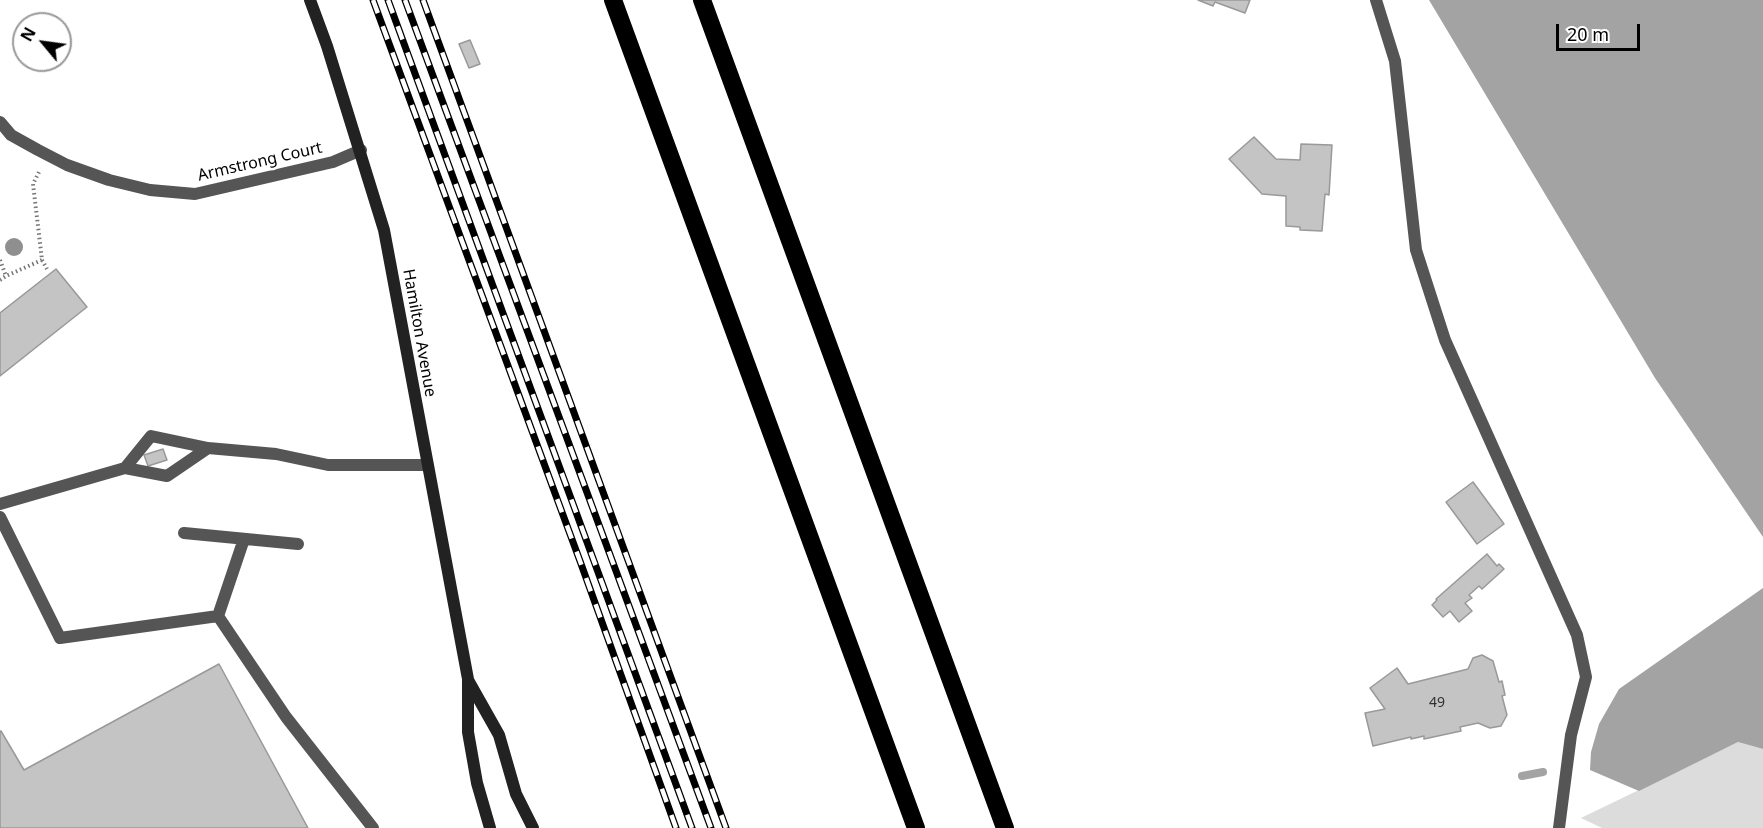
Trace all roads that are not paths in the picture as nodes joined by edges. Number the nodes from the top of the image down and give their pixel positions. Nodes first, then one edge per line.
1 (310, 0) edge
2 (612, 0) edge
3 (702, 0) edge
4 (1376, 0) edge
5 (0, 122) edge
6 (361, 150) junction
7 (208, 448) junction
8 (426, 465) junction
9 (125, 468) junction
10 (0, 504) edge
11 (0, 517) edge
12 (184, 533) dead end
13 (244, 539) junction
14 (298, 544) dead end
15 (218, 616) junction
16 (468, 679) junction
17 (914, 821) edge
18 (1003, 822) edge
19 (373, 828) edge
20 (490, 828) edge
21 (533, 828) edge
22 (1559, 828) edge

1 - 6 main road, Hamilton Avenue
2 - 17 highway
3 - 18 highway
4 - 22 street
5 - 6 street, Armstrong Court
6 - 8 main road, Hamilton Avenue
7 - 8 street
7 - 9 street
7 - 9 street
8 - 16 main road, Hamilton Avenue
9 - 10 street
11 - 15 street
12 - 13 street
13 - 14 street
13 - 15 street
15 - 19 street
16 - 20 main road, Hamilton Avenue
16 - 21 main road, Hamilton Avenue

